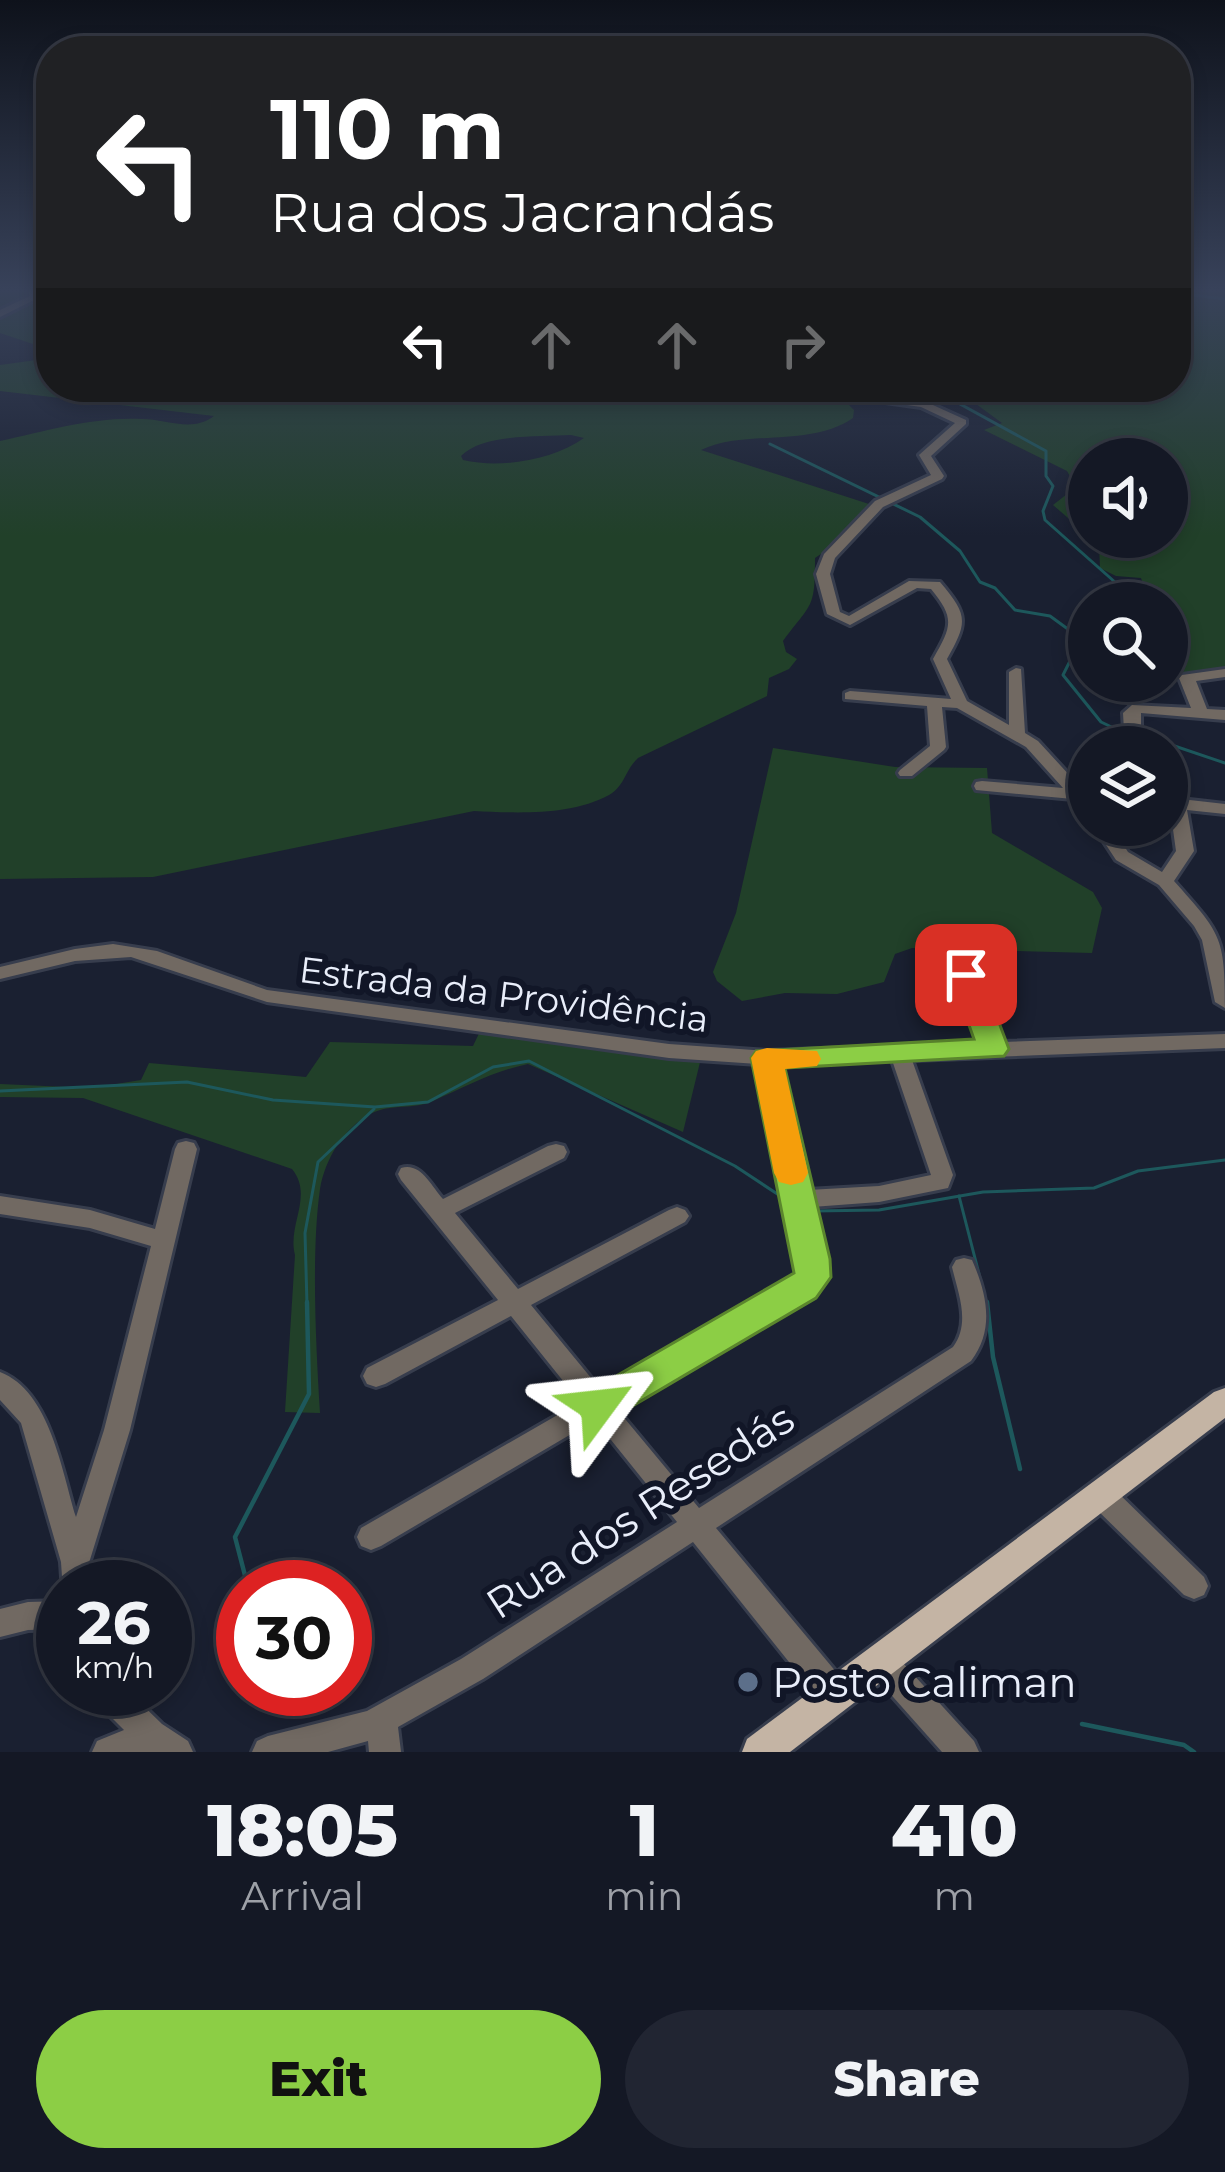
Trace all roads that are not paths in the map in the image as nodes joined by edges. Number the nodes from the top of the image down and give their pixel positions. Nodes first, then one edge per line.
1 (909, 402) edge
2 (1016, 672) dead end
3 (1225, 673) edge
4 (850, 696) dead end
5 (934, 700) junction
6 (961, 704) junction
7 (1200, 711) junction
8 (1225, 715) edge
9 (1131, 726) edge
10 (1017, 734) junction
11 (906, 773) dead end
12 (1068, 779) edge
13 (982, 786) dead end
14 (1068, 796) edge
15 (1188, 805) edge
16 (1225, 809) edge
17 (1116, 846) edge
18 (1184, 846) edge
19 (1165, 881) junction
20 (0, 973) edge
21 (966, 975) dead end
22 (1225, 1003) edge
23 (1225, 1041) edge
24 (993, 1049) junction
25 (900, 1054) junction
26 (767, 1058) junction
27 (186, 1149) dead end
28 (556, 1152) dead end
29 (409, 1174) dead end
30 (0, 1205) edge
31 (798, 1206) junction
32 (439, 1211) junction
33 (677, 1216) dead end
34 (162, 1240) junction
35 (964, 1268) dead end
36 (514, 1303) junction
37 (376, 1376) dead end
38 (0, 1383) edge
39 (1225, 1401) edge
40 (598, 1406) junction
41 (1101, 1495) junction
42 (696, 1525) junction
43 (371, 1537) dead end
44 (71, 1560) edge
45 (79, 1560) edge
46 (1194, 1586) dead end
47 (36, 1616) edge
48 (0, 1623) edge
49 (881, 1661) junction
50 (836, 1696) junction
51 (134, 1716) edge
52 (384, 1736) edge
53 (164, 1743) edge
54 (108, 1752) edge
55 (268, 1752) edge
56 (760, 1752) edge
57 (963, 1752) edge

1 - 6 street
2 - 10 street
3 - 7 street
4 - 5 street
5 - 6 street
5 - 11 street
6 - 10 street
7 - 8 street
7 - 9 street
10 - 12 street
13 - 14 street
15 - 16 street
17 - 19 street
18 - 19 street
19 - 22 street
20 - 26 street, Estrada da Providência
21 - 24 street
23 - 24 street, Estrada da Providência
24 - 25 street, Estrada da Providência
25 - 26 street, Estrada da Providência
25 - 31 street
26 - 31 street
27 - 34 street
28 - 32 street
29 - 32 street
30 - 34 street
31 - 40 street
32 - 36 street
33 - 36 street
34 - 45 street
35 - 42 street, Rua dos Resedás
36 - 37 street
36 - 40 street
38 - 44 street
39 - 41 main road
40 - 42 street
40 - 43 street
41 - 46 street
41 - 49 main road
42 - 50 street
42 - 52 street, Rua dos Resedás
47 - 48 street
49 - 50 main road
49 - 57 street
50 - 56 main road
51 - 53 street
52 - 55 street, Rua dos Resedás
53 - 54 street

